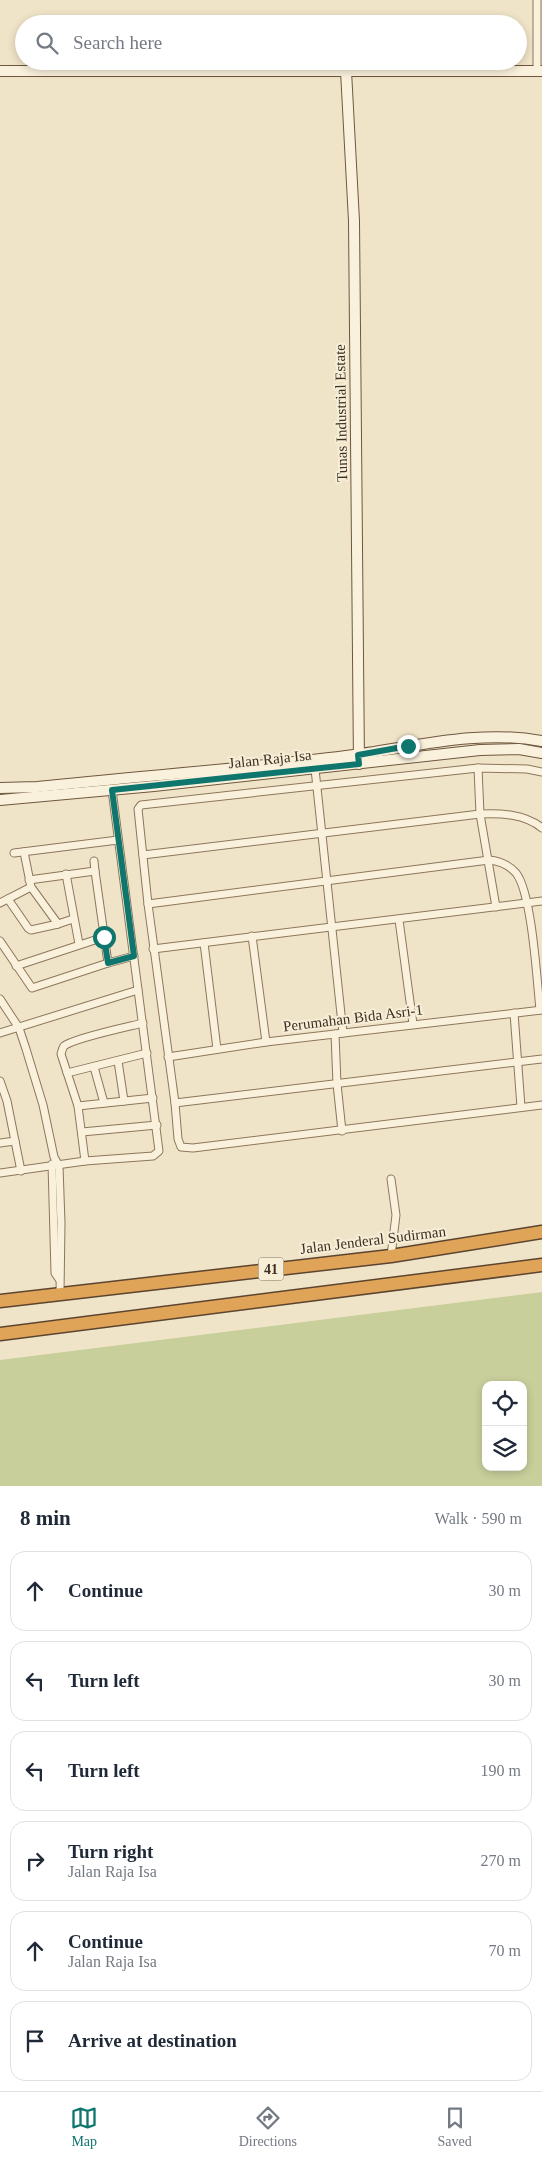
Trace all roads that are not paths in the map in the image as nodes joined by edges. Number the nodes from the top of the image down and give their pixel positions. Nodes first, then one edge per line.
1 (537, 0) edge
2 (0, 66) edge
3 (15, 66) edge
4 (527, 67) edge
5 (527, 67) edge
6 (540, 67) edge
7 (424, 70) edge
8 (0, 71) edge
9 (346, 72) junction
10 (542, 741) edge
11 (542, 753) edge
12 (359, 759) junction
13 (478, 768) junction
14 (315, 769) junction
15 (542, 772) edge
16 (316, 785) junction
17 (0, 788) edge
18 (112, 790) junction
19 (0, 800) edge
20 (480, 814) junction
21 (542, 828) edge
22 (322, 834) junction
23 (118, 840) junction
24 (24, 852) junction
25 (14, 853) dead end
26 (143, 855) junction
27 (94, 860) dead end
28 (489, 860) junction
29 (95, 871) junction
30 (66, 874) junction
31 (326, 880) junction
32 (30, 884) junction
33 (8, 899) junction
34 (542, 901) edge
35 (527, 902) junction
36 (0, 903) edge
37 (148, 904) junction
38 (496, 907) junction
39 (73, 919) junction
40 (399, 920) junction
41 (58, 924) junction
42 (332, 927) junction
43 (252, 936) junction
44 (104, 937) junction
45 (0, 941) edge
46 (204, 943) junction
47 (79, 944) junction
48 (154, 949) junction
49 (134, 956) junction
50 (108, 963) junction
51 (16, 966) junction
52 (138, 990) junction
53 (0, 999) edge
54 (541, 1010) edge
55 (514, 1013) junction
56 (143, 1023) junction
57 (413, 1024) junction
58 (19, 1028) junction
59 (0, 1033) edge
60 (343, 1033) junction
61 (335, 1034) junction
62 (266, 1042) junction
63 (216, 1049) junction
64 (147, 1053) junction
65 (168, 1057) junction
66 (542, 1059) edge
67 (118, 1060) junction
68 (518, 1061) junction
69 (94, 1066) junction
70 (67, 1073) junction
71 (0, 1081) edge
72 (337, 1084) junction
73 (153, 1098) junction
74 (124, 1101) junction
75 (104, 1103) junction
76 (175, 1103) junction
77 (542, 1105) edge
78 (78, 1106) junction
79 (521, 1107) junction
80 (157, 1125) junction
81 (342, 1131) junction
82 (82, 1132) junction
83 (15, 1141) junction
84 (0, 1143) edge
85 (85, 1161) junction
86 (55, 1166) junction
87 (21, 1171) junction
88 (0, 1173) edge
89 (391, 1179) dead end
90 (542, 1232) edge
91 (391, 1256) junction
92 (542, 1265) edge
93 (60, 1293) junction
94 (0, 1301) edge
95 (0, 1334) edge

1 - 6 street
2 - 3 main road
4 - 6 main road
5 - 6 main road
7 - 9 main road
8 - 9 main road
9 - 12 main road, Tunas Industrial Estate
10 - 12 main road, Jalan Raja Isa
11 - 12 main road, Jalan Raja Isa
12 - 14 main road, Jalan Raja Isa
12 - 17 main road, Jalan Raja Isa
13 - 15 street
13 - 16 street
13 - 20 street
14 - 16 street
14 - 18 main road, Jalan Raja Isa
16 - 22 street
16 - 26 street
18 - 19 main road, Jalan Raja Isa
18 - 23 street
20 - 21 street
20 - 22 street
20 - 28 street
22 - 26 street
22 - 31 street
23 - 24 street
23 - 49 street
24 - 25 street
24 - 32 street
26 - 37 street
27 - 29 street
28 - 31 street
28 - 35 street
28 - 38 street
29 - 30 street
29 - 44 street
30 - 32 street
30 - 39 street
31 - 37 street
31 - 42 street
32 - 33 street
32 - 41 street
33 - 36 street
33 - 41 street
34 - 35 street
35 - 38 street
35 - 54 street
37 - 48 street
38 - 40 street
39 - 41 street
39 - 47 street
40 - 42 street
40 - 57 street
42 - 43 street
42 - 60 street
43 - 46 street
43 - 62 street
44 - 47 street
44 - 50 street
45 - 51 street
46 - 48 street
46 - 63 street
47 - 51 street
48 - 65 street
49 - 50 street
49 - 52 street
50 - 51 street
52 - 56 street
52 - 58 street
53 - 58 street
54 - 55 street, Perumahan Bida Asri-1
55 - 57 street, Perumahan Bida Asri-1
55 - 68 street
56 - 64 street
56 - 70 street
57 - 60 street, Perumahan Bida Asri-1
58 - 59 street
58 - 86 street
60 - 61 street, Perumahan Bida Asri-1
61 - 62 street, Perumahan Bida Asri-1
61 - 72 street
62 - 63 street, Perumahan Bida Asri-1
63 - 65 street, Perumahan Bida Asri-1
64 - 67 street
64 - 73 street
65 - 76 street
66 - 68 street
67 - 69 street
67 - 74 street
68 - 72 street
68 - 79 street
69 - 70 street
69 - 75 street
70 - 78 street
71 - 83 street
72 - 76 street
72 - 81 street
73 - 74 street
73 - 80 street
74 - 75 street
75 - 78 street
76 - 81 street
77 - 79 street
78 - 82 street
79 - 81 street
80 - 82 street
80 - 85 street
82 - 85 street
83 - 84 street
83 - 87 street
85 - 86 street
86 - 87 street
86 - 93 street
87 - 88 street
89 - 91 street
90 - 91 highway, Jalan Jenderal Sudirman / 41
91 - 93 highway, Jalan Jenderal Sudirman / 41
92 - 95 highway, 41
93 - 94 highway, Jalan Jenderal Sudirman / 41

